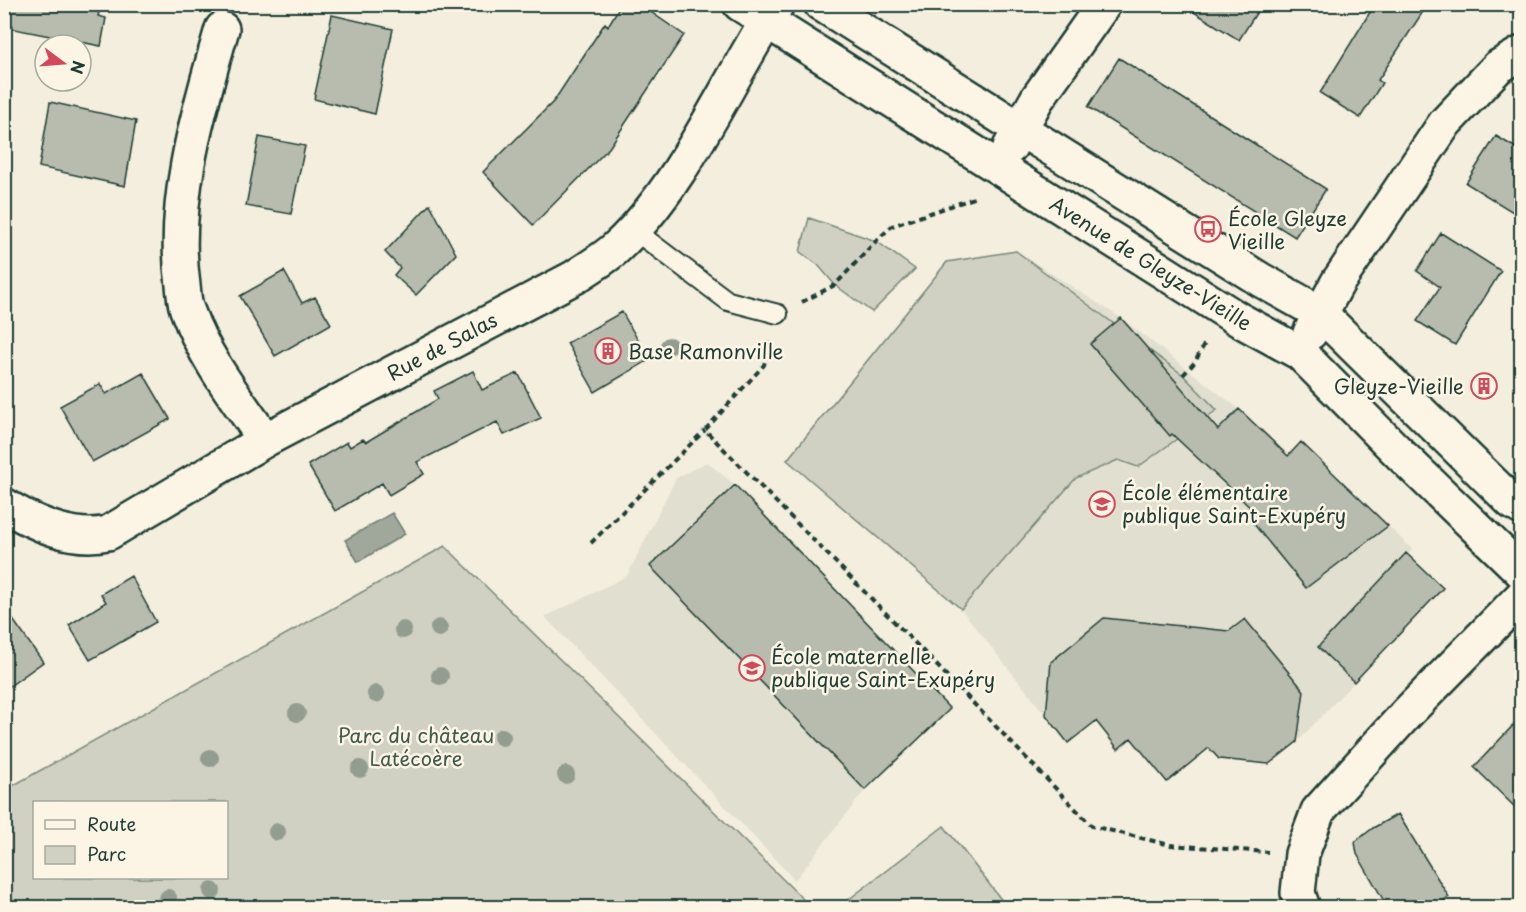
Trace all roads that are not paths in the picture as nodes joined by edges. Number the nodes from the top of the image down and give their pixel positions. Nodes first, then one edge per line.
1 (821, 4) edge
2 (1104, 4) edge
3 (762, 10) edge
4 (222, 29) dead end
5 (1521, 53) edge
6 (1019, 129) junction
7 (1007, 172) junction
8 (634, 230) junction
9 (1320, 314) junction
10 (778, 315) road end
11 (1300, 353) junction
12 (266, 440) junction
13 (4, 505) edge
14 (1521, 508) edge
15 (1521, 572) edge
16 (1521, 596) edge
17 (1303, 908) edge

1 - 6 street
2 - 6 street
3 - 7 street, Avenue de Gleyze-Vieille
3 - 8 street, Rue de Salas
4 - 12 street
5 - 9 street
6 - 7 street
6 - 9 street
7 - 11 street, Avenue de Gleyze-Vieille
8 - 10 lane
8 - 12 street, Rue de Salas
9 - 11 street
9 - 14 street
11 - 15 street, Avenue de Gleyze-Vieille
12 - 13 street, Rue de Salas
16 - 17 street

